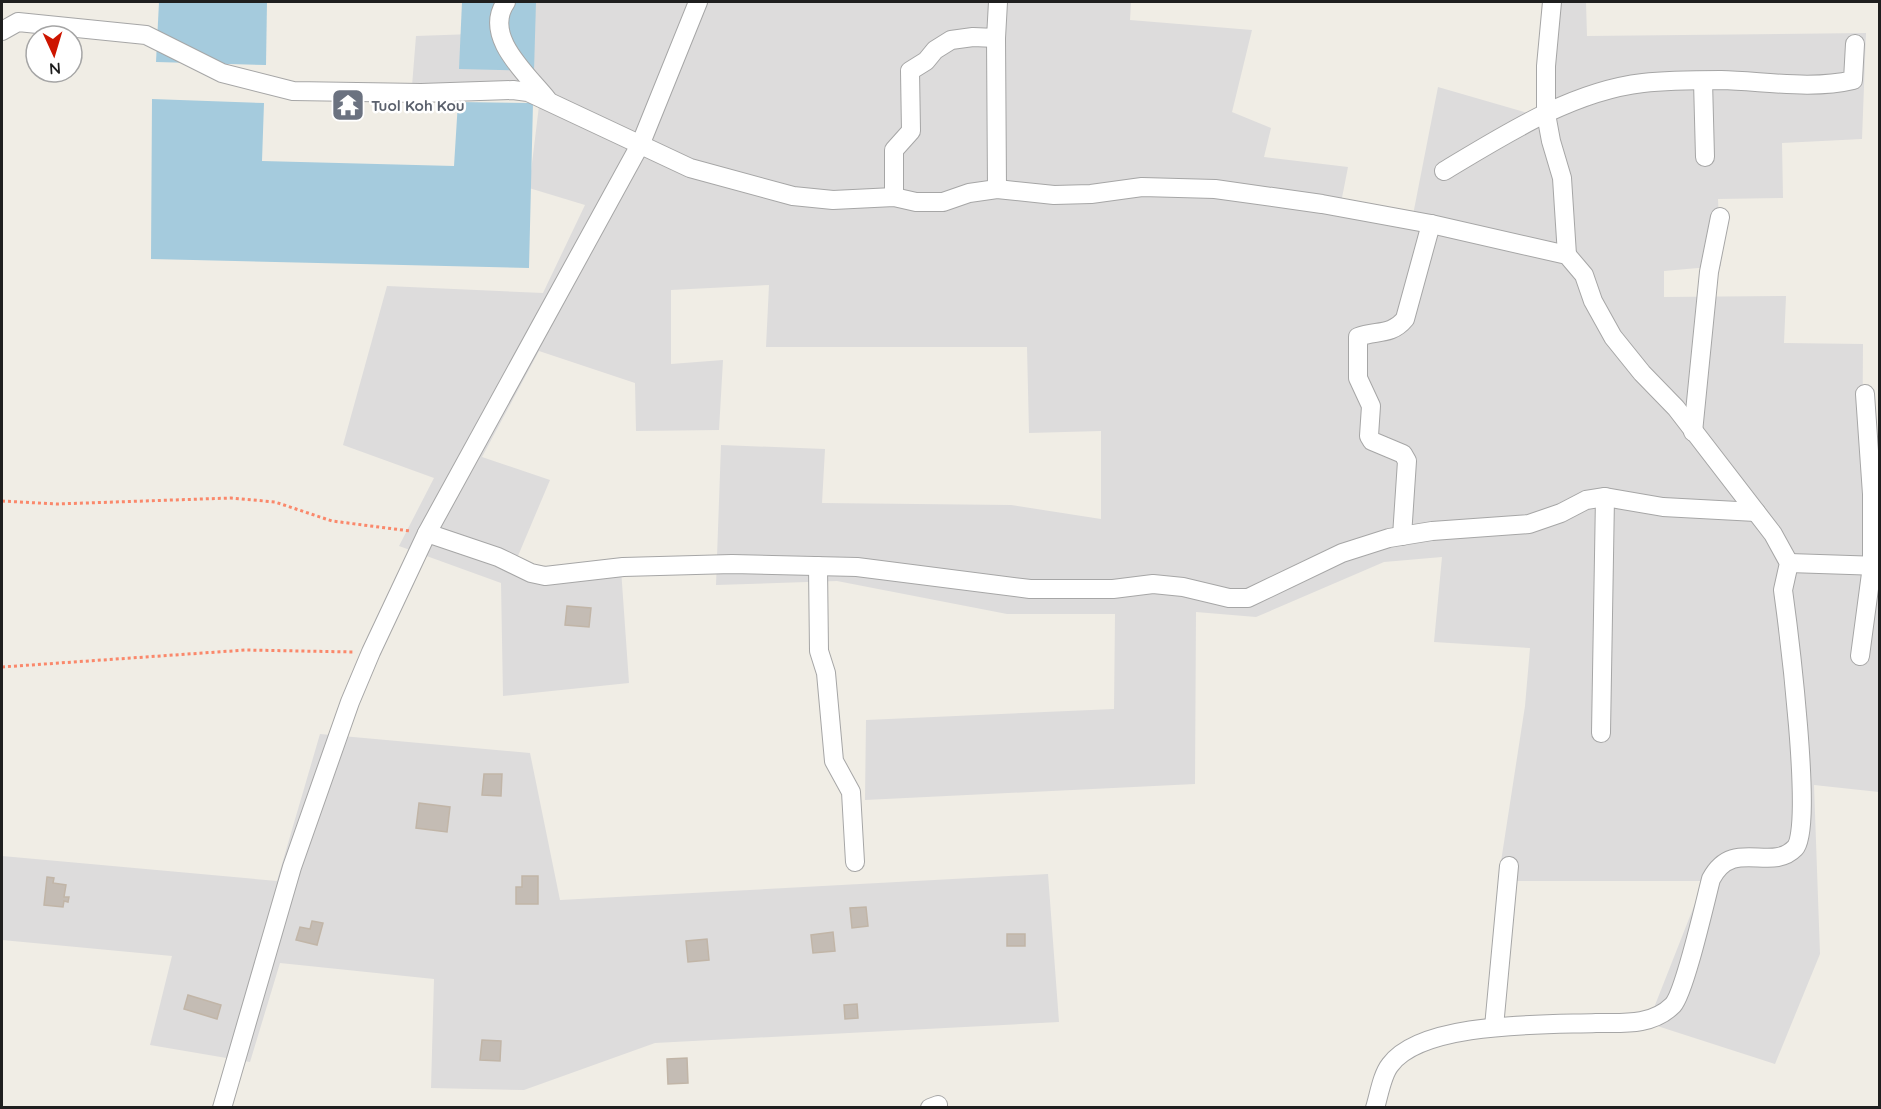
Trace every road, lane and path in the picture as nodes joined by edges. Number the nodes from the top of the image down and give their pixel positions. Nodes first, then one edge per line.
1 (698, 2) edge
2 (998, 2) edge
3 (1552, 2) edge
4 (504, 3) edge
5 (2, 31) edge
6 (996, 38) junction
7 (1855, 44) dead end
8 (1703, 81) junction
9 (548, 101) junction
10 (1546, 114) junction
11 (641, 143) junction
12 (1705, 158) dead end
13 (1444, 171) dead end
14 (997, 189) junction
15 (894, 198) junction
16 (1720, 217) dead end
17 (1431, 224) junction
18 (1566, 255) junction
19 (1864, 394) dead end
20 (1694, 432) junction
21 (1605, 497) junction
22 (2, 501) edge
23 (1756, 512) junction
24 (427, 533) junction
25 (1402, 536) junction
26 (1789, 563) junction
27 (818, 566) junction
28 (1876, 566) edge
29 (371, 652) junction
30 (1860, 656) dead end
31 (2, 667) edge
32 (1601, 733) dead end
33 (855, 862) dead end
34 (1509, 866) dead end
35 (1494, 1027) junction
36 (222, 1107) edge
37 (1375, 1107) edge

1 - 11 street
2 - 6 street
3 - 10 street
4 - 9 street
5 - 9 street
6 - 14 street
6 - 15 street
7 - 8 street
8 - 10 street
8 - 12 street
9 - 11 street
10 - 13 street
10 - 18 street
11 - 15 street
11 - 24 street
14 - 15 street
14 - 17 street
16 - 20 street
17 - 18 street
17 - 25 street
18 - 20 street
19 - 28 street
20 - 23 street
21 - 23 street
21 - 25 street
21 - 32 street
22 - 24 path
23 - 26 street
24 - 27 street
24 - 29 street
25 - 27 street
26 - 28 street
26 - 35 street
27 - 33 street
28 - 30 street
29 - 31 path
29 - 36 street
34 - 35 street
35 - 37 street

